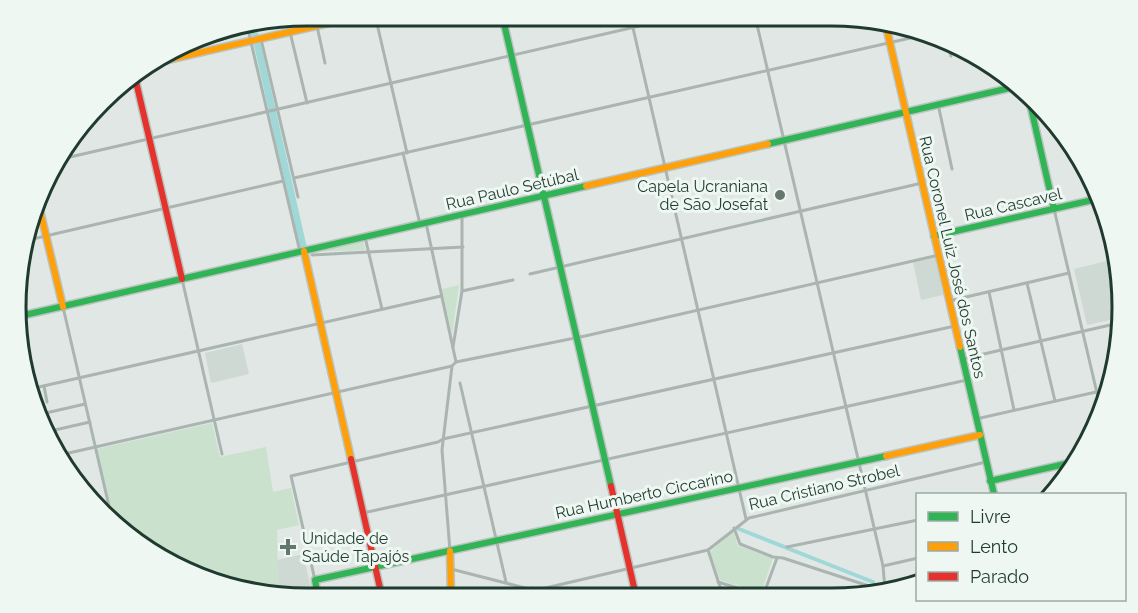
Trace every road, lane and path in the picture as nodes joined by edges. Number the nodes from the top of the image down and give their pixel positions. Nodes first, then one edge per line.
1 (317, 26) joint
2 (378, 26) edge
3 (505, 26) edge
4 (641, 26) edge
5 (758, 26) edge
6 (633, 28) junction
7 (887, 31) edge
8 (249, 32) edge
9 (290, 32) junction
10 (913, 37) edge
11 (261, 39) junction
12 (251, 41) junction
13 (890, 43) junction
14 (950, 51) edge
15 (512, 56) junction
16 (951, 56) dead end
17 (174, 59) edge
18 (325, 63) dead end
19 (768, 71) junction
20 (136, 83) edge
21 (391, 84) junction
22 (1008, 88) edge
23 (649, 99) junction
24 (306, 103) junction
25 (938, 104) junction
26 (1031, 109) edge
27 (278, 110) junction
28 (268, 112) junction
29 (906, 112) junction
30 (528, 126) junction
31 (149, 139) junction
32 (784, 140) junction
33 (405, 153) junction
34 (68, 157) edge
35 (665, 168) junction
36 (952, 169) dead end
37 (294, 178) junction
38 (283, 181) junction
39 (922, 183) junction
40 (544, 196) junction
41 (298, 197) dead end
42 (1092, 200) edge
43 (165, 208) junction
44 (1054, 209) junction
45 (801, 211) junction
46 (41, 214) edge
47 (462, 214) junction
48 (423, 223) junction
49 (46, 236) junction
50 (934, 236) junction
51 (365, 237) junction
52 (34, 239) edge
53 (681, 239) junction
54 (463, 247) junction
55 (430, 249) junction
56 (302, 251) junction
57 (369, 252) junction
58 (312, 255) dead end
59 (939, 255) junction
60 (560, 267) junction
61 (1069, 273) junction
62 (530, 274) dead end
63 (182, 279) junction
64 (513, 280) dead end
65 (817, 283) junction
66 (1027, 283) junction
67 (462, 291) junction
68 (989, 291) junction
69 (441, 296) junction
70 (949, 301) junction
71 (63, 307) junction
72 (382, 309) junction
73 (698, 310) junction
74 (26, 315) edge
75 (321, 323) junction
76 (1112, 324) edge
77 (955, 326) junction
78 (1082, 331) junction
79 (576, 336) junction
80 (1041, 341) junction
81 (452, 348) junction
82 (1001, 350) junction
83 (198, 351) junction
84 (833, 353) junction
85 (962, 359) junction
86 (454, 364) junction
87 (79, 378) junction
88 (714, 379) junction
89 (967, 380) junction
90 (460, 383) dead end
91 (44, 386) junction
92 (37, 387) edge
93 (1100, 391) edge
94 (337, 392) junction
95 (1096, 392) junction
96 (1098, 398) edge
97 (1055, 401) junction
98 (47, 402) dead end
99 (85, 404) junction
100 (592, 406) junction
101 (846, 407) junction
102 (1014, 410) junction
103 (47, 413) edge
104 (976, 419) junction
105 (214, 420) junction
106 (90, 422) junction
107 (54, 430) edge
108 (472, 433) junction
109 (726, 433) junction
110 (980, 435) junction
111 (443, 439) junction
112 (95, 447) junction
113 (67, 453) edge
114 (222, 454) dead end
115 (605, 460) junction
116 (858, 461) junction
117 (352, 462) junction
118 (986, 462) junction
119 (1064, 464) edge
120 (990, 481) junction
121 (484, 487) junction
122 (739, 488) junction
123 (865, 492) junction
124 (993, 493) edge
125 (444, 495) junction
126 (109, 506) edge
127 (363, 513) junction
128 (617, 514) junction
129 (746, 519) junction
130 (916, 520) edge
131 (734, 528) junction
132 (874, 530) junction
133 (496, 540) junction
134 (787, 547) dead end
135 (708, 550) junction
136 (450, 551) junction
137 (777, 558) junction
138 (916, 558) edge
139 (883, 566) junction
140 (375, 567) junction
141 (451, 569) junction
142 (630, 569) junction
143 (315, 580) junction
144 (506, 582) junction
145 (718, 582) junction
146 (885, 582) edge
147 (866, 585) edge
148 (316, 588) edge
149 (380, 588) edge
150 (451, 588) edge
151 (532, 588) edge
152 (546, 588) edge
153 (634, 588) edge
154 (720, 588) edge
155 (737, 588) edge
156 (766, 588) edge

1 - 9 main road
1 - 18 street
2 - 21 street
3 - 15 main road
4 - 6 street
5 - 19 street
6 - 15 street
6 - 23 street
7 - 13 main road, Rua Coronel Luiz José dos Santos
8 - 12 street
9 - 11 main road
9 - 24 street
10 - 13 street
11 - 12 main road
11 - 27 street
12 - 17 main road
12 - 28 street
13 - 19 street
13 - 29 main road, Rua Coronel Luiz José dos Santos
14 - 16 street
15 - 21 street
15 - 30 main road
19 - 23 street
19 - 32 street
20 - 31 main road
21 - 24 street
21 - 33 street
22 - 25 main road, Rua Paulo Setúbal
23 - 30 street
23 - 35 street
24 - 27 street
25 - 29 main road, Rua Paulo Setúbal
25 - 36 street
26 - 44 main road
27 - 28 street
27 - 37 street
28 - 31 street
28 - 38 street
29 - 32 main road, Rua Paulo Setúbal
29 - 39 main road, Rua Coronel Luiz José dos Santos
30 - 33 street
30 - 40 main road
31 - 34 street
31 - 43 main road
32 - 35 main road, Rua Paulo Setúbal
32 - 45 street
33 - 37 street
33 - 48 street
35 - 40 main road, Rua Paulo Setúbal
35 - 53 street
37 - 41 street
38 - 43 street
38 - 56 street
39 - 45 street
39 - 50 main road, Rua Coronel Luiz José dos Santos
40 - 47 main road, Rua Paulo Setúbal
40 - 60 main road
42 - 44 main road, Rua Cascavel
43 - 49 street
43 - 63 main road
44 - 50 main road, Rua Cascavel
44 - 61 street
45 - 53 street
45 - 65 street
46 - 49 main road
47 - 48 main road, Rua Paulo Setúbal
47 - 54 street
48 - 51 main road, Rua Paulo Setúbal
48 - 55 street
49 - 52 street
49 - 71 main road
50 - 59 main road, Rua Coronel Luiz José dos Santos
51 - 56 main road, Rua Paulo Setúbal
51 - 57 street
53 - 60 street
53 - 73 street
54 - 55 street
54 - 67 street
55 - 57 street
55 - 69 street
56 - 63 main road, Rua Paulo Setúbal
56 - 75 main road
57 - 58 street
57 - 72 street
59 - 65 street
59 - 70 main road, Rua Coronel Luiz José dos Santos
60 - 62 street
60 - 79 main road
61 - 66 street
61 - 78 street
63 - 71 main road, Rua Paulo Setúbal
63 - 83 street
64 - 67 street
65 - 73 street
65 - 84 street
66 - 68 street
66 - 80 street
67 - 81 street
68 - 70 street
68 - 82 street
69 - 72 street
69 - 81 street
70 - 77 main road, Rua Coronel Luiz José dos Santos
71 - 74 main road, Rua Paulo Setúbal
71 - 87 street
72 - 75 street
73 - 79 street
73 - 88 street
75 - 83 street
75 - 94 main road
76 - 78 street
77 - 84 street
77 - 85 main road, Rua Coronel Luiz José dos Santos
78 - 80 street
78 - 95 street
79 - 86 street
79 - 100 main road
80 - 82 street
80 - 97 street
81 - 86 street
82 - 85 street
82 - 102 street
83 - 87 street
83 - 105 street
84 - 88 street
84 - 101 street
85 - 89 main road, Rua Coronel Luiz José dos Santos
86 - 94 street
86 - 111 street
87 - 91 street
87 - 99 street
88 - 100 street
88 - 109 street
89 - 101 street
89 - 104 main road, Rua Coronel Luiz José dos Santos
90 - 108 street
91 - 92 street
91 - 98 street
93 - 95 street
94 - 105 street
94 - 117 main road
95 - 96 street
95 - 97 street
97 - 102 street
99 - 103 street
99 - 106 street
100 - 108 street
100 - 115 main road
101 - 109 street
101 - 116 street
102 - 104 street
104 - 110 main road, Rua Coronel Luiz José dos Santos
105 - 112 street
105 - 114 street
106 - 107 street
106 - 112 street
108 - 111 street
108 - 121 street
109 - 115 street
109 - 122 street
110 - 116 main road, Rua Humberto Ciccarino
110 - 118 main road, Rua Coronel Luiz José dos Santos
111 - 117 street
111 - 125 street
112 - 113 street
112 - 126 street
115 - 121 street
115 - 128 main road
116 - 122 main road, Rua Humberto Ciccarino
116 - 123 street
117 - 127 main road
117 - 143 street
118 - 120 main road, Rua Coronel Luiz José dos Santos
118 - 123 street, Rua Cristiano Strobel
119 - 120 main road
120 - 124 main road, Rua Coronel Luiz José dos Santos
121 - 125 street
121 - 133 street
122 - 128 main road, Rua Humberto Ciccarino
122 - 129 street
123 - 129 street, Rua Cristiano Strobel
123 - 132 street
125 - 127 street
125 - 136 street
127 - 140 main road
128 - 133 main road, Rua Humberto Ciccarino
128 - 142 main road
129 - 131 street, Rua Cristiano Strobel
130 - 132 street
131 - 135 street, Rua Cristiano Strobel
131 - 137 street
132 - 134 street
132 - 139 street
133 - 136 main road, Rua Humberto Ciccarino
133 - 144 street
135 - 142 street, Rua Cristiano Strobel
135 - 145 street
136 - 140 main road, Rua Humberto Ciccarino
136 - 141 main road
137 - 147 street
137 - 156 street
138 - 139 street
139 - 146 street
140 - 143 main road, Rua Humberto Ciccarino
140 - 149 main road
141 - 144 street
141 - 150 main road
142 - 152 street, Rua Cristiano Strobel
142 - 153 main road
143 - 148 main road
144 - 151 street
145 - 154 street
145 - 155 street

